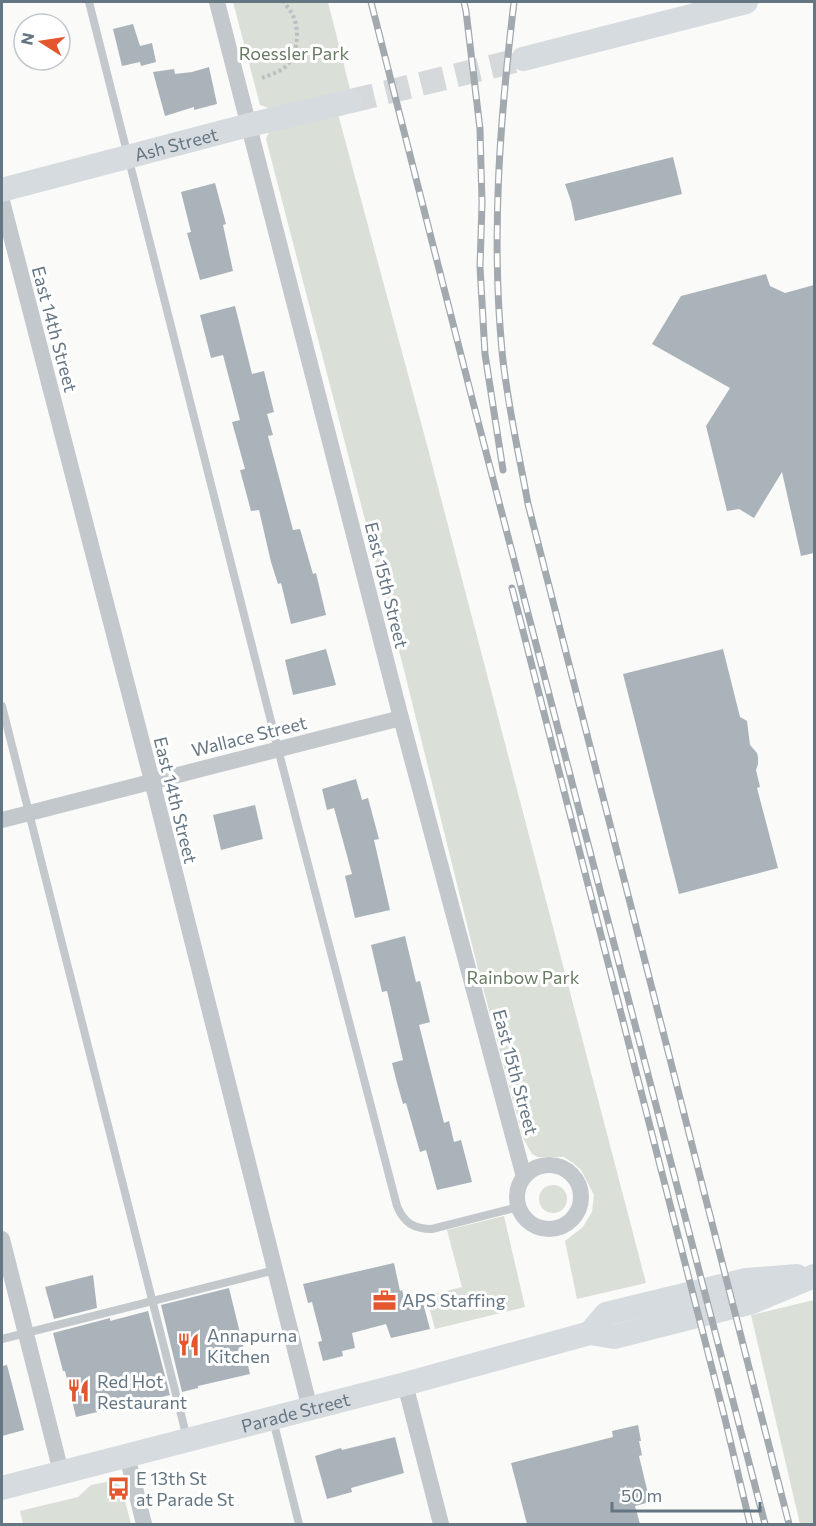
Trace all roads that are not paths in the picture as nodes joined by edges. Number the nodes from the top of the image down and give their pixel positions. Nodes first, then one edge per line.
1 (89, 2) edge
2 (217, 2) edge
3 (746, 2) edge
4 (523, 59) tunnel mouth
5 (351, 101) tunnel mouth
6 (249, 125) junction
7 (128, 157) junction
8 (2, 190) edge
9 (2, 201) edge
10 (2, 706) edge
11 (401, 718) junction
12 (278, 749) junction
13 (152, 781) junction
14 (29, 813) junction
15 (2, 820) edge
16 (524, 1177) junction
17 (518, 1207) junction
18 (2, 1239) edge
19 (275, 1270) junction
20 (814, 1275) edge
21 (152, 1301) junction
22 (26, 1333) junction
23 (2, 1339) edge
24 (405, 1384) junction
25 (310, 1409) junction
26 (273, 1418) junction
27 (187, 1440) junction
28 (127, 1456) junction
29 (61, 1472) junction
30 (2, 1488) edge
31 (144, 1524) edge
32 (299, 1524) edge
33 (441, 1524) edge

1 - 7 lane
2 - 6 street, East 15th Street
3 - 4 main road
5 - 6 main road, Ash Street
6 - 7 main road, Ash Street
6 - 11 street, East 15th Street
7 - 8 main road, Ash Street
7 - 12 lane
9 - 13 street, East 14th Street
10 - 14 lane
11 - 12 street, Wallace Street
11 - 16 street, East 15th Street
12 - 13 street, Wallace Street
12 - 17 lane
13 - 14 street, Wallace Street
13 - 19 street, East 14th Street
14 - 15 street, Wallace Street
14 - 21 lane
16 - 17 street, East 15th Street
16 - 17 street
18 - 22 street
19 - 21 lane
19 - 25 street, East 14th Street
20 - 24 main road, Parade Street
21 - 22 lane
21 - 27 lane
22 - 23 lane
22 - 29 street
24 - 25 main road, Parade Street
24 - 33 street
25 - 26 main road, Parade Street
26 - 27 main road, Parade Street
26 - 32 lane
27 - 28 main road, Parade Street
28 - 29 main road, Parade Street
28 - 31 street
29 - 30 main road, Parade Street

